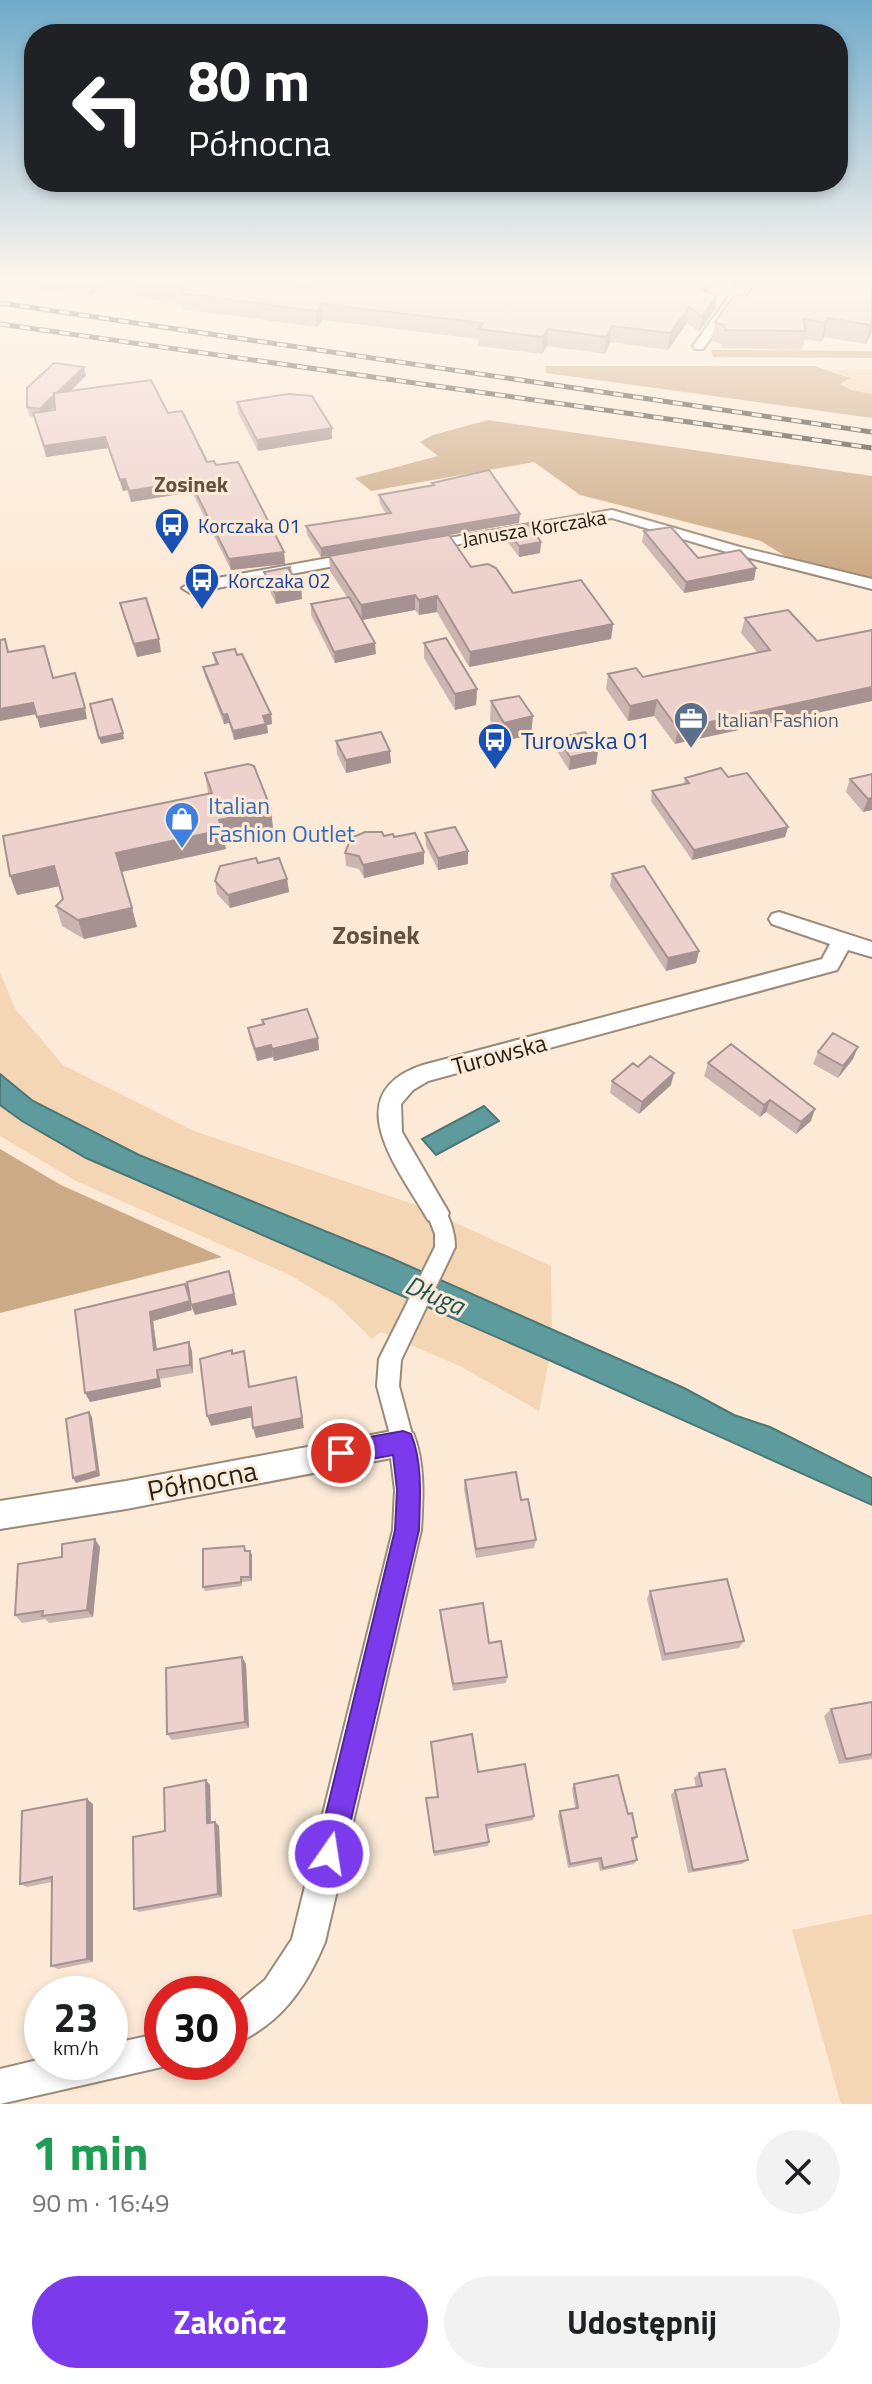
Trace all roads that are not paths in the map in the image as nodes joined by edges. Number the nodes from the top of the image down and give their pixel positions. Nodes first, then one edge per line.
1 (406, 549) edge
2 (374, 555) edge
3 (872, 584) edge
4 (190, 588) dead end
5 (779, 919) dead end
6 (842, 940) junction
7 (872, 950) edge
8 (437, 1213) joint
9 (403, 1442) junction
10 (0, 1515) edge
11 (248, 2019) edge
12 (144, 2055) edge
13 (0, 2087) edge

1 - 3 street, Janusza Korczaka
2 - 4 street
5 - 6 street
6 - 7 street
6 - 8 street, Turowska
8 - 9 street, Turowska
9 - 10 street, Północna
9 - 11 street
12 - 13 street

